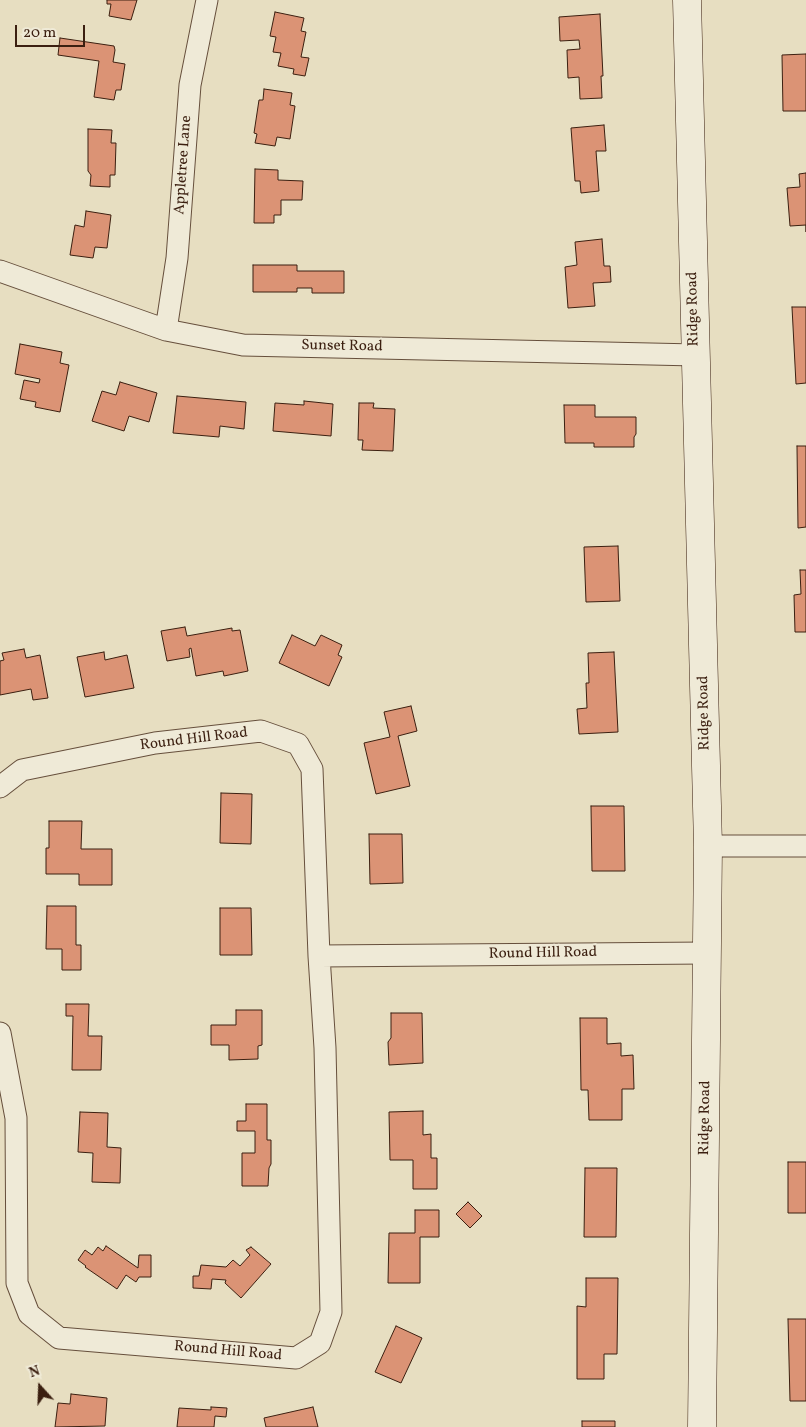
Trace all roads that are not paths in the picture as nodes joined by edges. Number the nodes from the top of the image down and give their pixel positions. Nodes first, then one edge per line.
1 (207, 0) edge
2 (687, 0) edge
3 (0, 271) edge
4 (166, 330) junction
5 (696, 355) junction
6 (0, 787) edge
7 (708, 846) junction
8 (806, 846) edge
9 (707, 954) junction
10 (319, 956) junction
11 (0, 1038) edge
12 (702, 1427) edge

1 - 4 street, Appletree Lane
2 - 5 main road, Ridge Road
3 - 4 street, Sunset Road
4 - 5 street, Sunset Road
5 - 7 main road, Ridge Road
6 - 10 street, Round Hill Road
7 - 8 street
7 - 9 main road, Ridge Road
9 - 10 street, Round Hill Road
9 - 12 main road, Ridge Road
10 - 11 street, Round Hill Road

